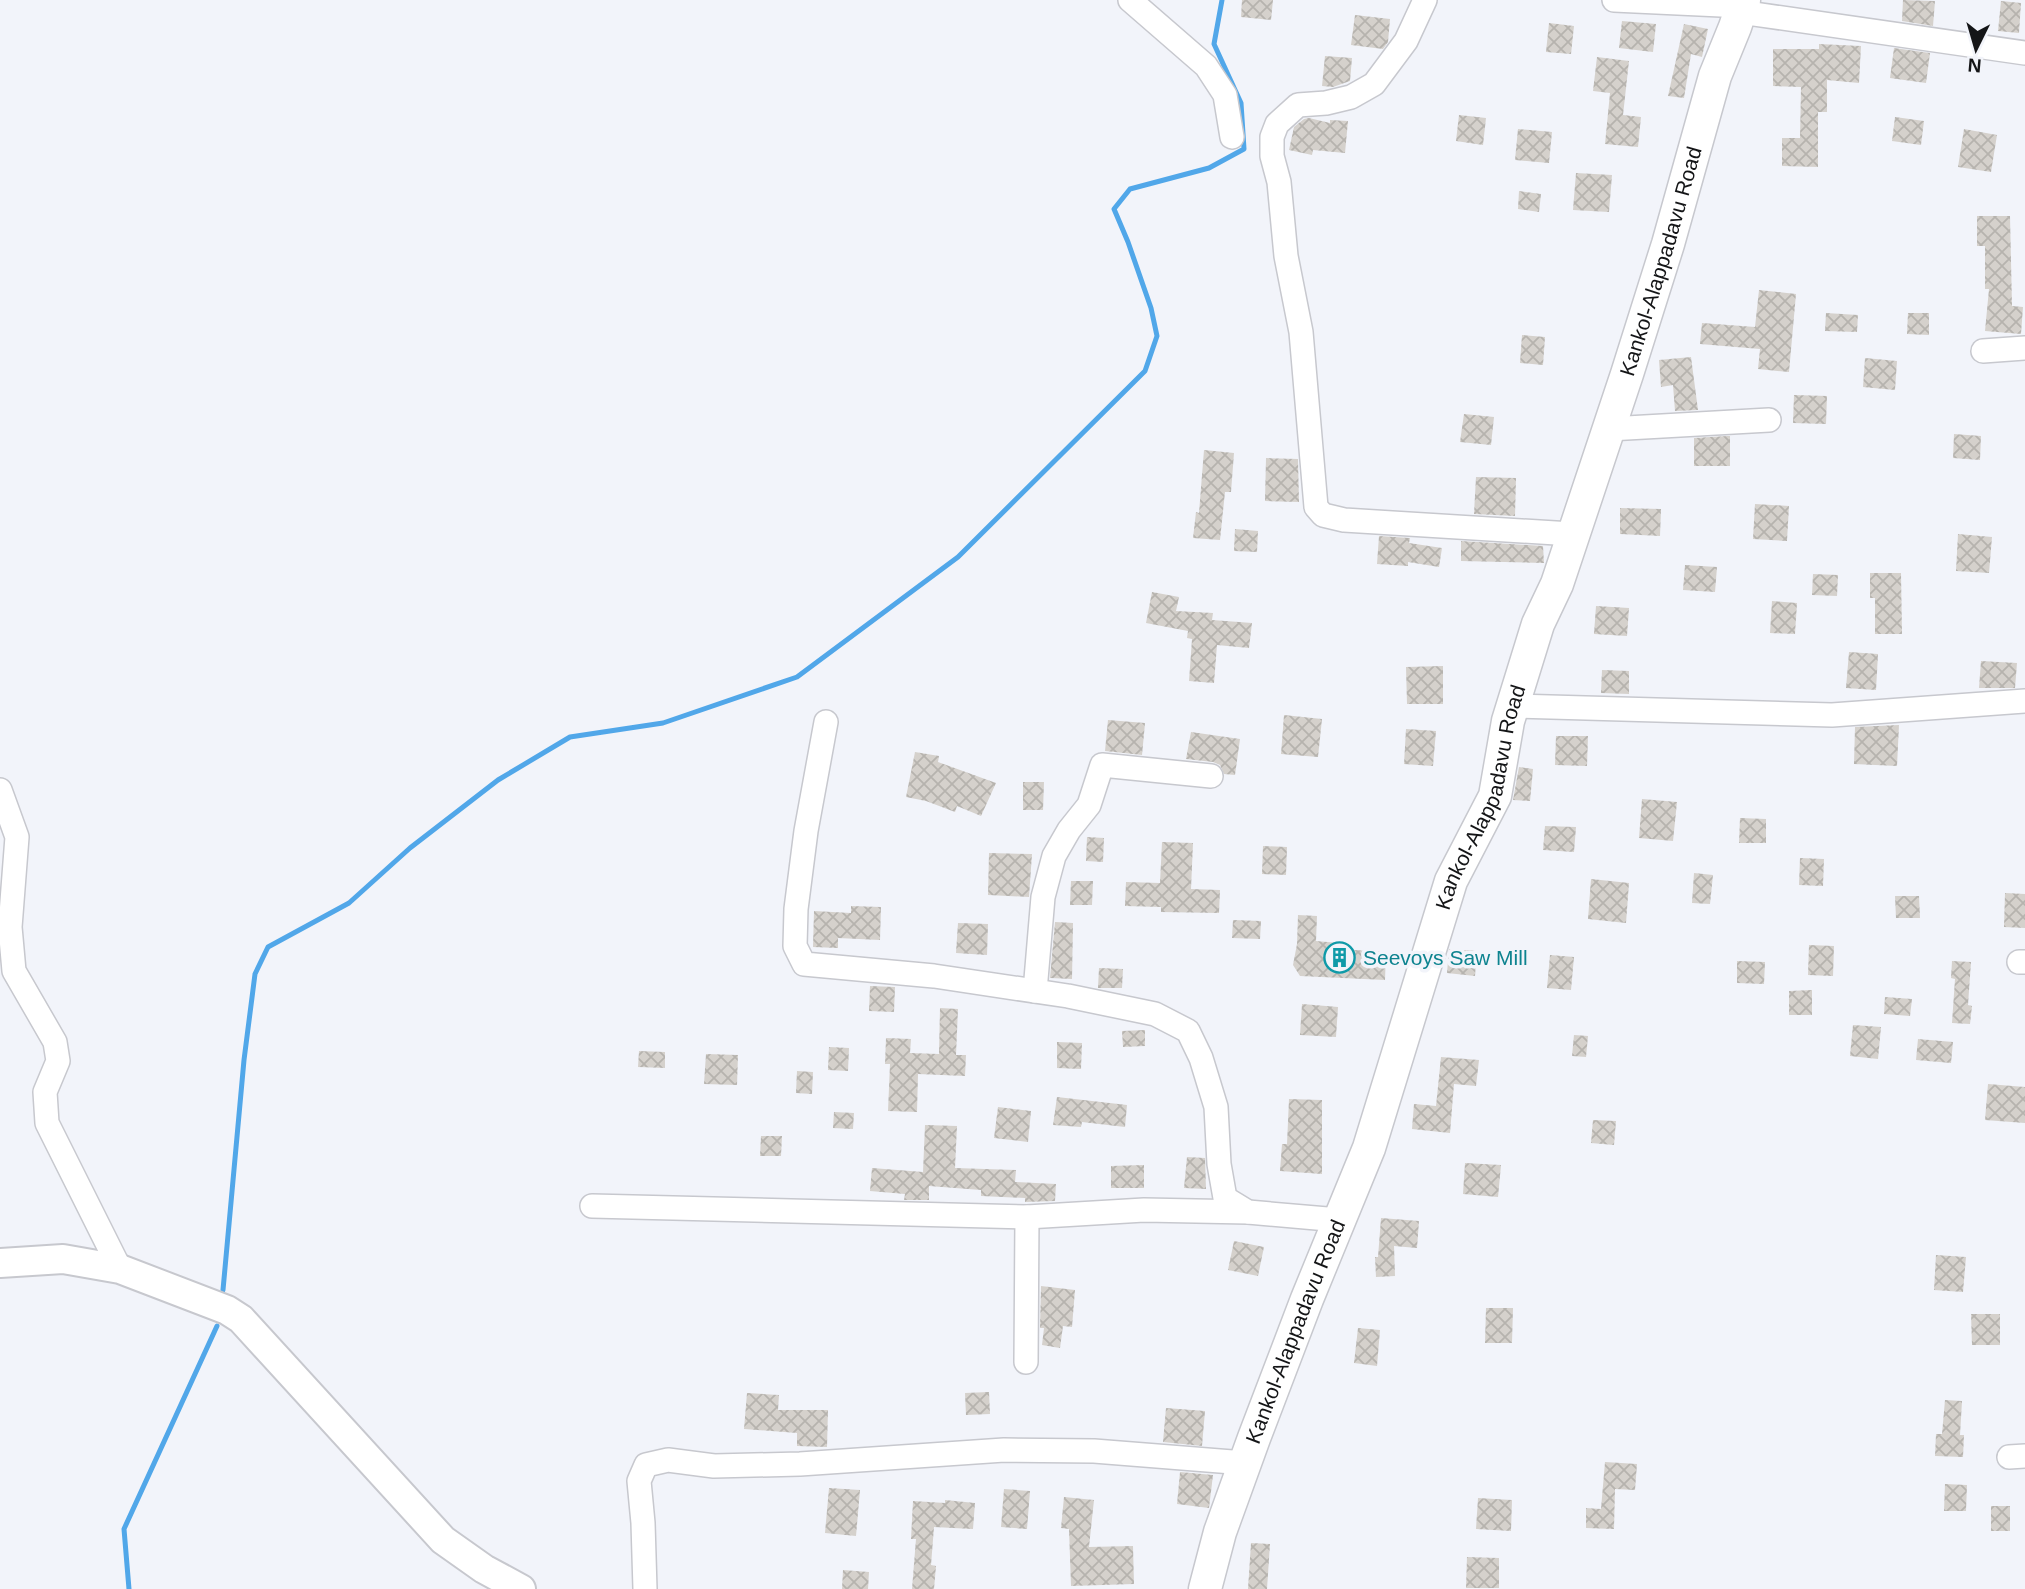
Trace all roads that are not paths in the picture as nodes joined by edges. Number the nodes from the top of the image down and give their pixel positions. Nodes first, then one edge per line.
1 (1130, 0) edge
2 (1425, 0) edge
3 (1614, 0) edge
4 (1742, 6) edge
5 (2025, 53) edge
6 (1232, 137) dead end
7 (2025, 348) edge
8 (1983, 351) dead end
9 (1769, 420) dead end
10 (1609, 429) junction
11 (1572, 534) junction
12 (2025, 701) edge
13 (1513, 706) junction
14 (826, 722) dead end
15 (1211, 776) dead end
16 (0, 790) edge
17 (1035, 991) junction
18 (592, 1206) dead end
19 (1248, 1212) junction
20 (1027, 1217) junction
21 (1339, 1220) junction
22 (0, 1264) edge
23 (120, 1269) junction
24 (1026, 1362) dead end
25 (1245, 1463) junction
26 (521, 1589) edge
27 (645, 1589) edge
28 (1205, 1589) edge

1 - 6 street
2 - 11 street
3 - 4 street
4 - 5 street
4 - 10 main road, Kankol-Alappadavu Road
7 - 8 street
9 - 10 street
10 - 11 main road, Kankol-Alappadavu Road
11 - 13 main road, Kankol-Alappadavu Road
12 - 13 street
13 - 21 main road, Kankol-Alappadavu Road
14 - 17 street
15 - 17 street
16 - 23 street
17 - 19 street
18 - 20 street
19 - 20 street
19 - 21 street
20 - 24 street
21 - 25 main road, Kankol-Alappadavu Road
22 - 23 street
23 - 26 street
25 - 27 street
25 - 28 main road, Kankol-Alappadavu Road

